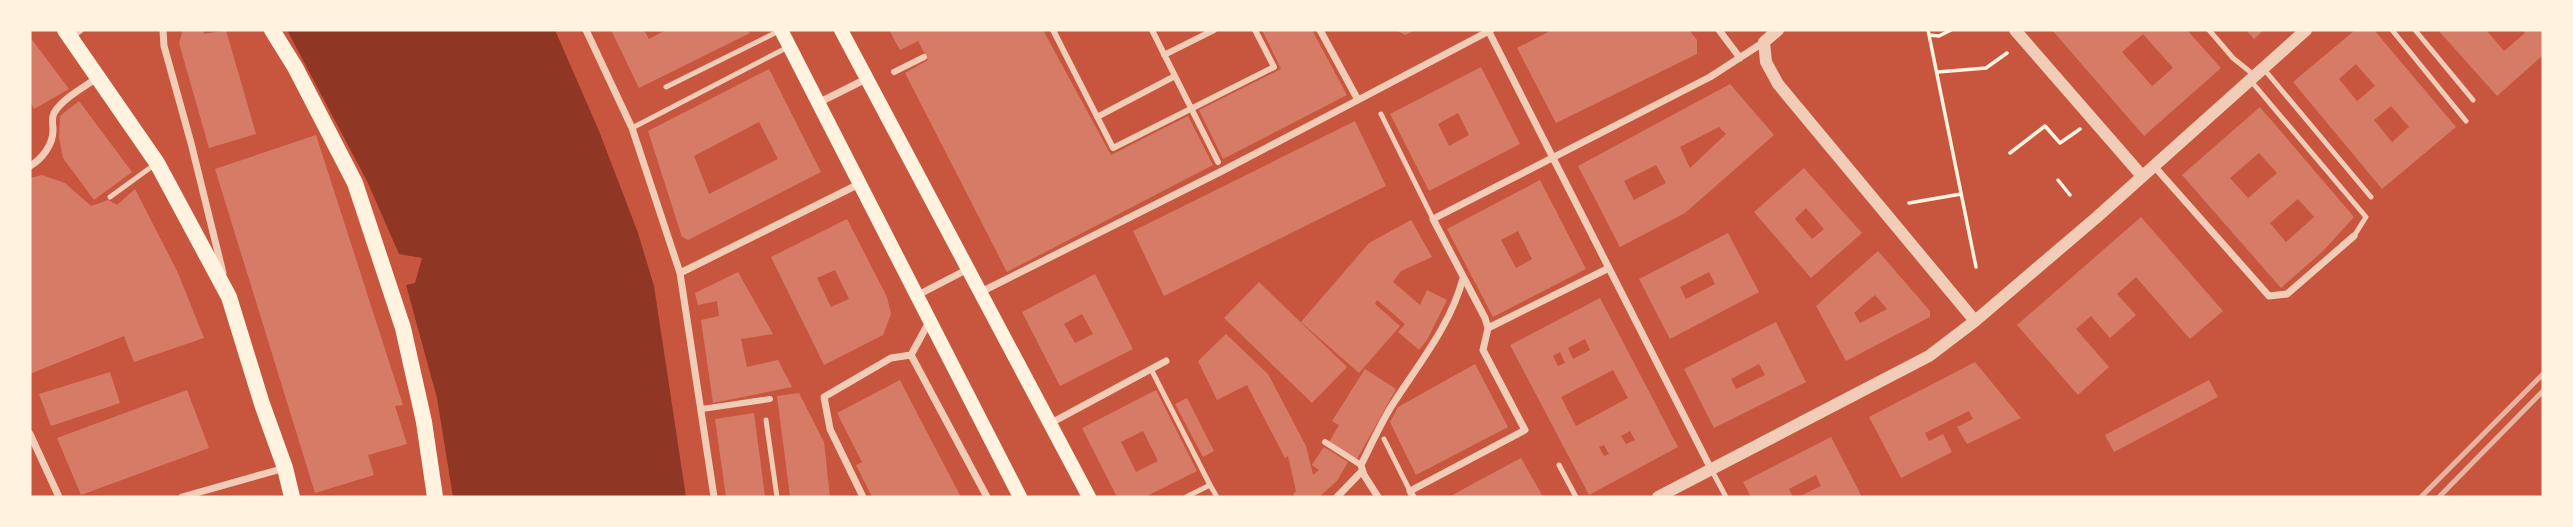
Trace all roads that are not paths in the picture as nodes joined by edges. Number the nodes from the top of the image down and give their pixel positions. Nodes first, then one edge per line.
1 (163, 30) edge
2 (272, 30) edge
3 (586, 30) edge
4 (781, 30) edge
5 (841, 30) edge
6 (1053, 30) edge
7 (1152, 30) edge
8 (1214, 30) edge
9 (1255, 30) edge
10 (1320, 30) edge
11 (1490, 30) edge
12 (1719, 30) edge
13 (1778, 30) edge
14 (2015, 30) edge
15 (2208, 30) edge
16 (2306, 30) edge
17 (2392, 30) edge
18 (2415, 30) edge
19 (72, 32) edge
20 (1764, 42) junction
21 (789, 47) junction
22 (1164, 55) junction
23 (924, 57) dead end
24 (1740, 58) junction
25 (894, 72) dead end
26 (2256, 74) junction
27 (99, 76) junction
28 (1175, 76) junction
29 (866, 79) junction
30 (666, 87) dead end
31 (1358, 100) junction
32 (2473, 100) dead end
33 (818, 103) junction
34 (1191, 108) junction
35 (1381, 114) dead end
36 (1097, 117) junction
37 (2466, 121) dead end
38 (632, 128) junction
39 (1552, 157) junction
40 (1218, 162) dead end
41 (157, 163) junction
42 (30, 166) edge
43 (2154, 166) junction
44 (2142, 176) junction
45 (859, 184) junction
46 (110, 197) dead end
47 (2371, 197) dead end
48 (1433, 219) junction
49 (2354, 236) joint
50 (1609, 268) junction
51 (969, 269) junction
52 (680, 273) junction
53 (1463, 277) junction
54 (981, 292) junction
55 (916, 296) junction
56 (229, 297) junction
57 (929, 321) junction
58 (1975, 321) junction
59 (1488, 328) junction
60 (911, 355) junction
61 (1166, 361) dead end
62 (1151, 369) junction
63 (769, 399) dead end
64 (702, 410) junction
65 (766, 420) dead end
66 (1051, 423) junction
67 (30, 434) edge
68 (1384, 439) dead end
69 (1325, 442) dead end
70 (1559, 465) dead end
71 (285, 468) junction
72 (1361, 468) junction
73 (1711, 469) junction
74 (1210, 485) junction
75 (1412, 494) edge
76 (59, 497) edge
77 (182, 497) edge
78 (292, 497) edge
79 (435, 497) edge
80 (714, 497) edge
81 (777, 497) edge
82 (863, 497) edge
83 (987, 497) edge
84 (1020, 497) edge
85 (1089, 497) edge
86 (1186, 497) edge
87 (1217, 497) edge
88 (1337, 497) edge
89 (1378, 497) edge
90 (1576, 497) edge
91 (1658, 497) edge
92 (1726, 497) edge

1 - 56 street
2 - 79 main road
3 - 38 street
4 - 21 main road
4 - 30 lane
5 - 29 main road
6 - 36 street
7 - 22 street
8 - 22 street
9 - 34 street
10 - 31 street
11 - 31 street
11 - 39 street
12 - 24 street
13 - 20 street
14 - 44 street
15 - 26 lane
16 - 26 street
17 - 37 lane
18 - 32 lane
19 - 27 main road
20 - 24 street
20 - 58 street
21 - 33 main road
21 - 38 lane
22 - 28 street
23 - 25 street
24 - 39 street
26 - 43 street
26 - 47 lane
26 - 49 lane
27 - 41 main road
27 - 42 street
28 - 34 street
28 - 36 street
29 - 33 street
29 - 51 main road
31 - 54 street
33 - 45 main road
34 - 36 street
34 - 40 street
35 - 48 lane
38 - 52 street
39 - 48 street
39 - 50 street
41 - 46 lane
41 - 56 main road
43 - 44 street
43 - 49 street
44 - 58 street
45 - 52 street
45 - 55 main road
48 - 53 street
50 - 59 street
50 - 73 street
51 - 54 main road
51 - 55 street
52 - 64 street
53 - 59 street
53 - 72 street
54 - 66 main road
55 - 57 main road
56 - 71 main road
57 - 60 street
57 - 84 main road
58 - 73 street
59 - 75 street
60 - 82 street
60 - 83 street
61 - 62 street
62 - 66 street
62 - 74 lane
63 - 64 street
64 - 80 street
65 - 81 lane
66 - 85 main road
67 - 76 street
68 - 75 lane
69 - 72 street
70 - 90 lane
71 - 77 street
71 - 78 main road
72 - 88 street
72 - 89 street
73 - 91 street
73 - 92 lane
74 - 86 lane
74 - 87 lane

